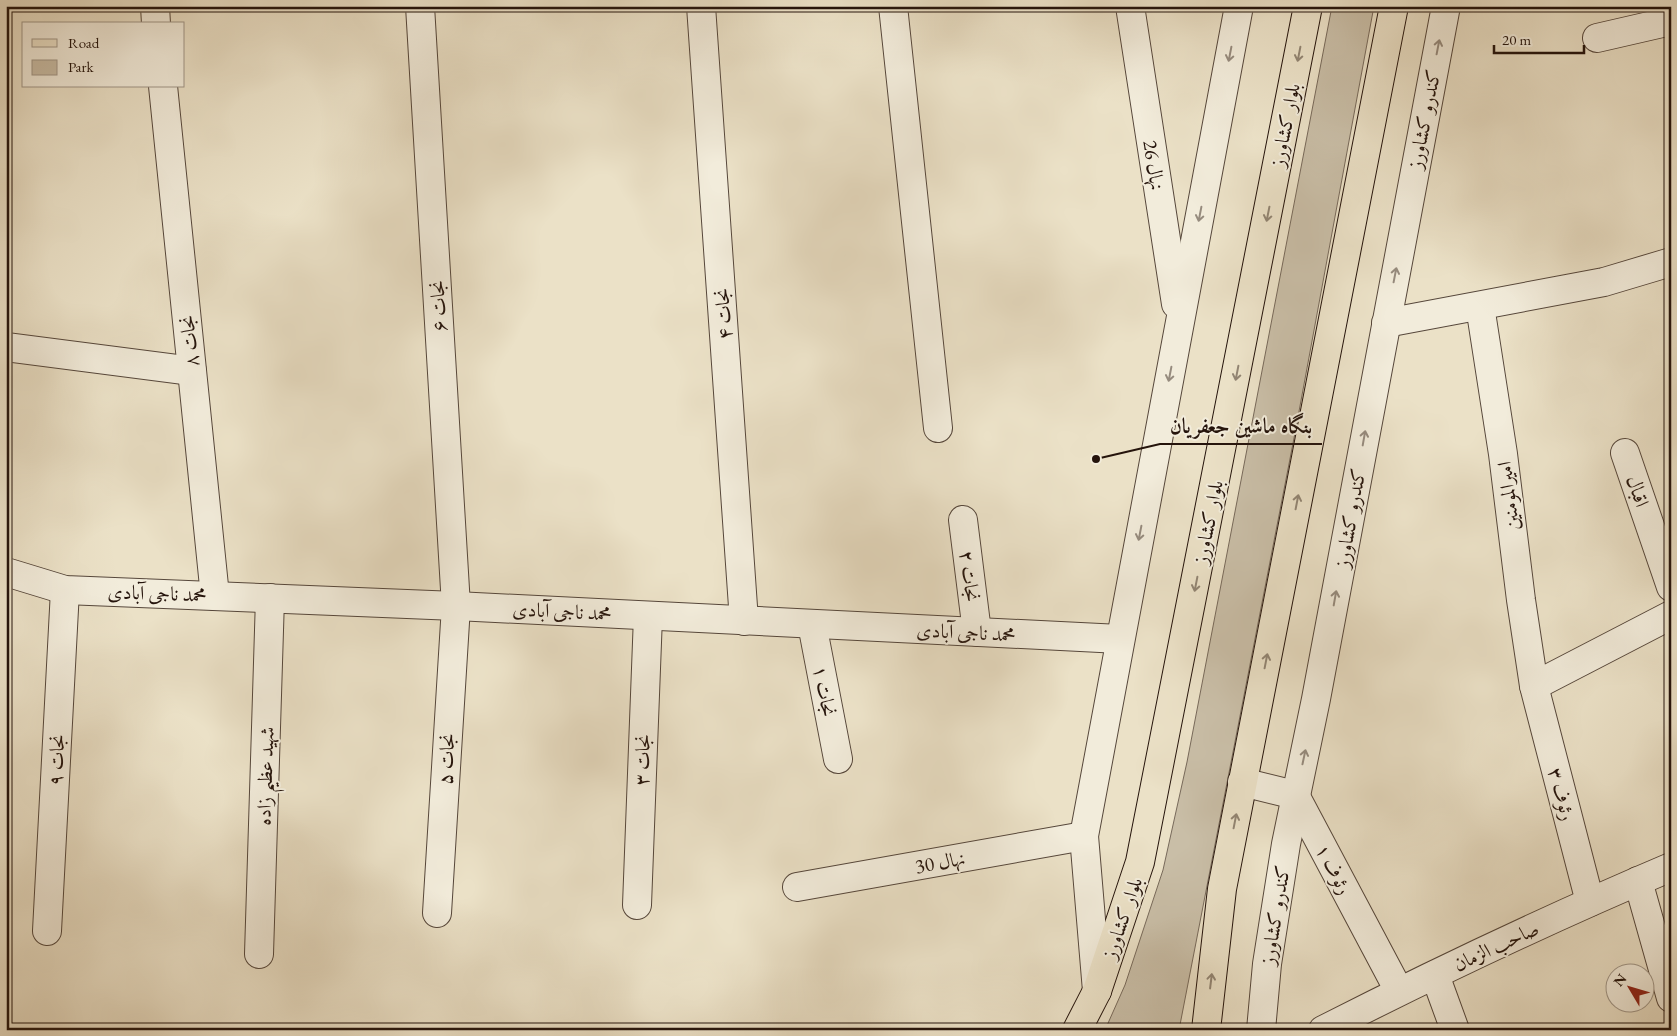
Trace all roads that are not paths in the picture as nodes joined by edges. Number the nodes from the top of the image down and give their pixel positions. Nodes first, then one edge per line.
1 (155, 6) edge
2 (420, 6) edge
3 (701, 6) edge
4 (893, 6) edge
5 (1130, 6) edge
6 (1239, 6) edge
7 (1308, 6) edge
8 (1394, 6) edge
9 (1446, 6) edge
10 (1671, 21) edge
11 (156, 22) edge
12 (1597, 38) dead end
13 (163, 88) edge
14 (1671, 262) edge
15 (1480, 306) junction
16 (1386, 323) junction
17 (1179, 324) junction
18 (6, 347) edge
19 (192, 371) junction
20 (938, 428) dead end
21 (1624, 453) dead end
22 (963, 520) dead end
23 (6, 572) edge
24 (1671, 587) edge
25 (65, 590) junction
26 (215, 596) junction
27 (270, 598) junction
28 (456, 606) junction
29 (1671, 615) edge
30 (648, 616) junction
31 (744, 621) junction
32 (812, 624) junction
33 (978, 632) junction
34 (1120, 639) junction
35 (1534, 686) junction
36 (838, 759) dead end
37 (1242, 782) junction
38 (1295, 795) junction
39 (1084, 836) junction
40 (1671, 867) edge
41 (1638, 881) junction
42 (797, 887) dead end
43 (1590, 902) junction
44 (636, 905) dead end
45 (437, 912) dead end
46 (47, 930) dead end
47 (259, 954) dead end
48 (1435, 975) junction
49 (1097, 991) junction
50 (1399, 991) junction
51 (1671, 998) edge
52 (1077, 1030) edge
53 (1206, 1030) edge
54 (1261, 1030) edge
55 (1323, 1030) edge
56 (1455, 1030) edge

1 - 11 street
2 - 28 street, نجات ۶
3 - 31 street, نجات ۴
4 - 20 street
5 - 17 street, نهال 26
6 -> 17 street
7 -> 49 main road, بلوار کشاورز
37 -> 8 main road
16 -> 9 street, کندرو کشاورز
10 - 12 street
13 - 19 street, نجات ۸
14 - 15 street
15 - 16 street
15 - 35 street, امیرالمومنین
38 -> 16 street, کندرو کشاورز
17 -> 34 street
18 - 19 street
19 - 26 street, نجات ۸
21 - 24 street, اقبال
22 - 33 street, نجات ۲
23 - 25 street, محمد ناجی آبادی
25 - 26 street, محمد ناجی آبادی
25 - 46 street, نجات ۹
26 - 27 street, محمد ناجی آبادی
27 - 28 street, محمد ناجی آبادی
27 - 47 street, شهید عظیم زاده
28 - 30 street, محمد ناجی آبادی
28 - 45 street, نجات ۵
29 - 35 street
30 - 31 street, محمد ناجی آبادی
30 - 44 street, نجات ۳
31 - 32 street, محمد ناجی آبادی
32 - 33 street, محمد ناجی آبادی
32 - 36 street, نجات ۱
33 - 34 street, محمد ناجی آبادی
34 - 39 street
35 - 43 street, رئوف ۳
37 - 38 street
53 -> 37 main road
38 - 50 street, رئوف ۱
38 - 54 street, کندرو کشاورز
39 - 42 street, نهال 30
39 - 49 street
40 - 41 street, صاحب الزمان
41 - 43 street, صاحب الزمان
41 - 51 street
43 - 48 street, صاحب الزمان
48 - 50 street, صاحب الزمان
48 - 56 street
49 - 52 main road, بلوار کشاورز
50 - 55 street, صاحب الزمان

